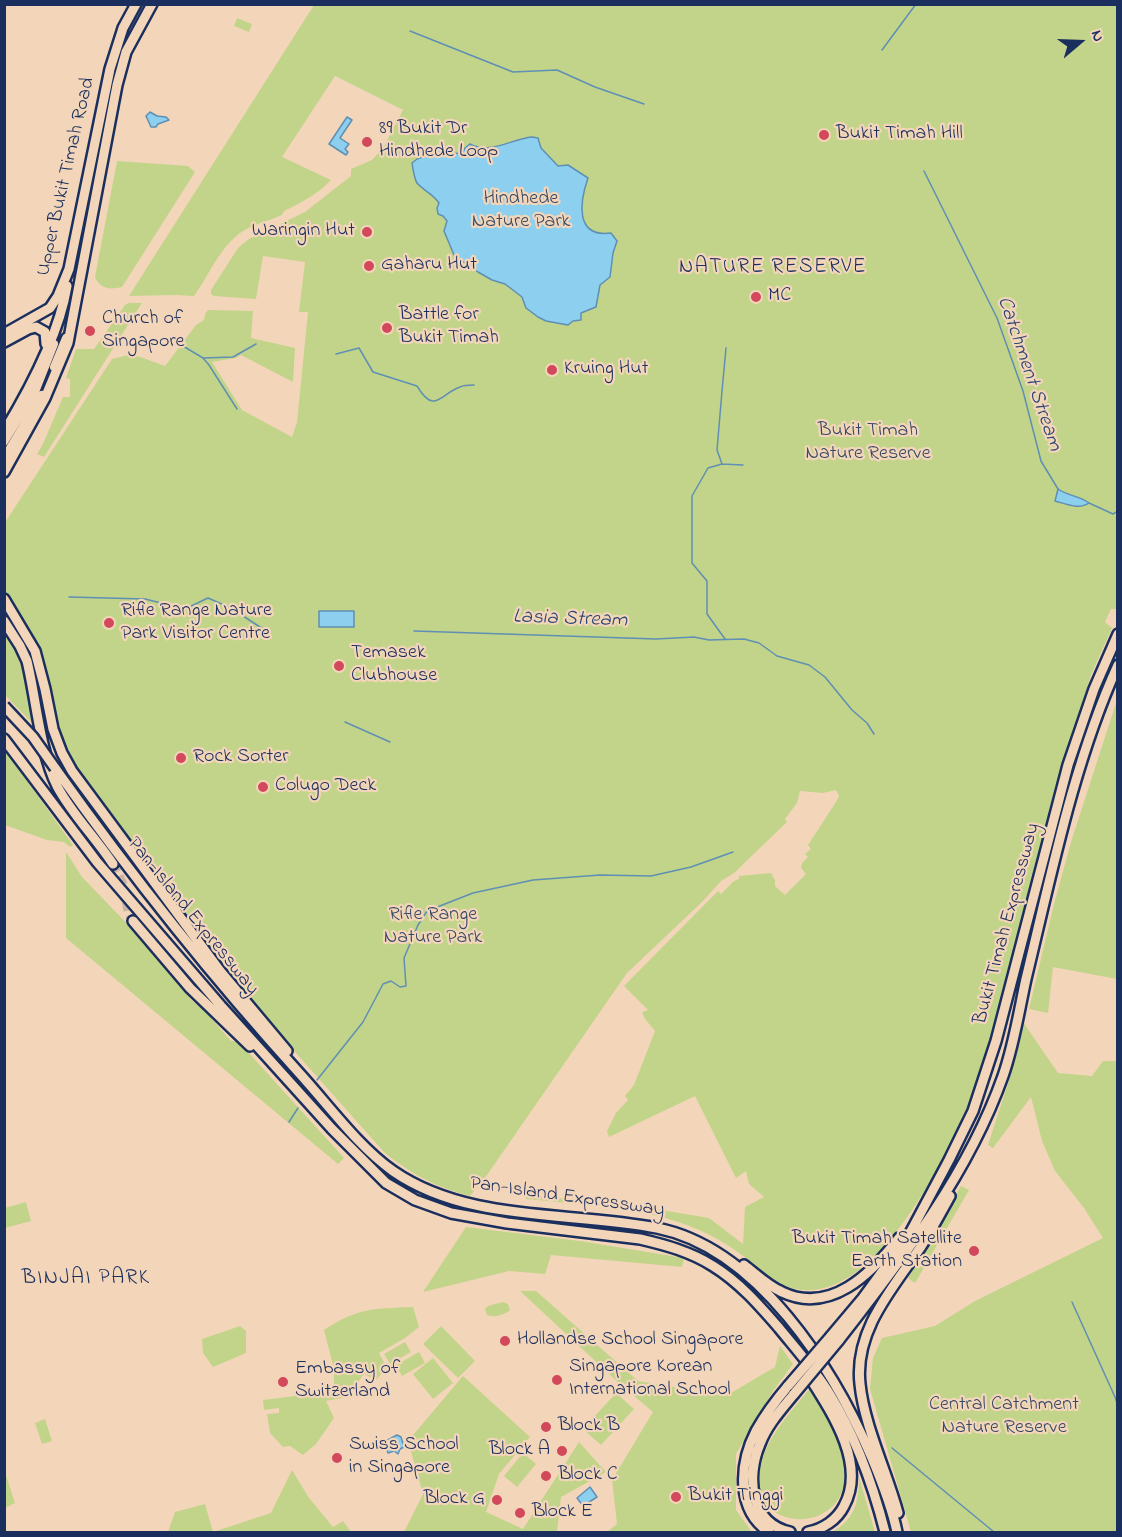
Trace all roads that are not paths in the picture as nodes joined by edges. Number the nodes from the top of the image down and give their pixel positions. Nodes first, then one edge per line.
1 (136, 4) edge
2 (152, 4) edge
3 (141, 21) junction
4 (126, 23) junction
5 (69, 269) junction
6 (62, 309) junction
7 (70, 332) junction
8 (4, 334) edge
9 (4, 342) edge
10 (45, 352) junction
11 (4, 432) edge
12 (4, 442) edge
13 (4, 458) edge
14 (4, 471) edge
15 (4, 599) edge
16 (7, 626) edge
17 (1118, 634) edge
18 (1118, 665) edge
19 (4, 706) edge
20 (4, 739) edge
21 (113, 864) tunnel mouth
22 (134, 921) tunnel mouth
23 (340, 1119) junction
24 (332, 1129) junction
25 (959, 1171) junction
26 (918, 1217) junction
27 (712, 1249) junction
28 (835, 1338) junction
29 (800, 1355) junction
30 (769, 1533) edge
31 (790, 1533) edge
32 (808, 1533) edge
33 (885, 1533) edge
34 (900, 1533) edge

1 - 4 highway, Upper Bukit Timah Road
2 - 3 highway, Upper Bukit Timah Road
3 - 4 highway
3 - 7 highway, Upper Bukit Timah Road
4 - 5 highway, Upper Bukit Timah Road
5 - 6 highway
5 - 8 highway, Upper Bukit Timah Road
6 - 10 highway
6 - 12 main road
7 - 13 main road
7 - 14 highway, Upper Bukit Timah Road
9 - 10 highway
10 - 11 highway
15 - 23 highway
16 - 21 highway
17 - 26 highway, Bukit Timah Expressway
18 - 25 highway, Bukit Timah Expressway
19 - 23 highway, Pan-Island Expressway, bridge
20 - 24 highway, Pan-Island Expressway
22 - 24 highway
23 - 27 highway, Pan-Island Expressway
24 - 29 highway, Pan-Island Expressway
25 - 28 highway
25 - 34 highway
26 - 27 highway
26 - 28 highway
27 - 34 highway, Pan-Island Expressway
28 - 30 highway, bridge
28 - 31 highway, bridge
29 - 32 highway
29 - 33 highway, Pan-Island Expressway

